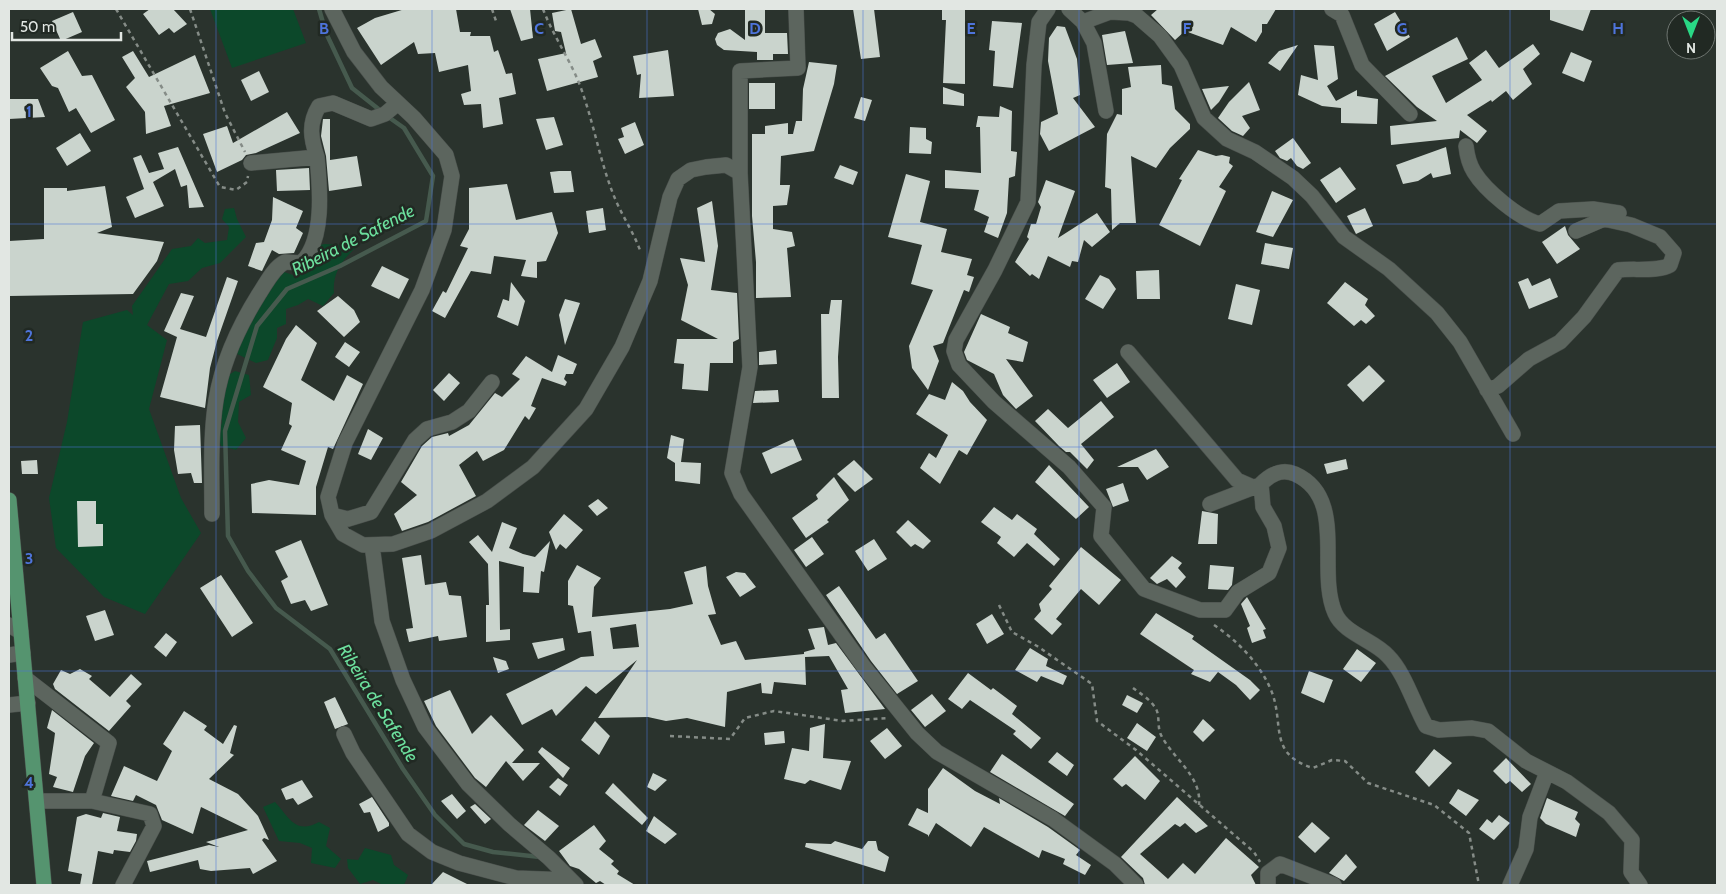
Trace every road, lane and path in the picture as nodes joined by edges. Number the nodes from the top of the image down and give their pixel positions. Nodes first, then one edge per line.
1 (116, 9) edge
2 (190, 9) edge
3 (332, 9) edge
4 (492, 9) edge
5 (543, 9) edge
6 (796, 9) edge
7 (1048, 9) edge
8 (1069, 9) edge
9 (1332, 9) edge
10 (1142, 12) edge
11 (1084, 22) junction
12 (497, 24) dead end
13 (398, 103) junction
14 (1106, 111) dead end
15 (1410, 114) dead end
16 (1466, 146) dead end
17 (316, 158) junction
18 (251, 163) junction
19 (740, 173) junction
20 (1576, 231) dead end
21 (1654, 234) junction
22 (650, 281) junction
23 (1128, 352) dead end
24 (492, 382) dead end
25 (1487, 390) junction
26 (1513, 434) dead end
27 (1257, 486) junction
28 (9, 500) edge
29 (1210, 504) dead end
30 (212, 514) dead end
31 (332, 515) junction
32 (372, 546) junction
33 (999, 605) dead end
34 (1213, 624) dead end
35 (15, 629) edge
36 (16, 654) edge
37 (25, 678) junction
38 (1134, 688) dead end
39 (28, 703) junction
40 (9, 705) edge
41 (901, 713) junction
42 (344, 734) dead end
43 (670, 736) dead end
44 (1547, 772) junction
45 (36, 801) junction
46 (92, 801) junction
47 (1199, 805) junction
48 (1268, 879) edge
49 (572, 882) edge
50 (44, 885) edge
51 (123, 885) edge
52 (1136, 885) edge
53 (1334, 885) edge
54 (1479, 885) edge
55 (1510, 885) edge
56 (1640, 885) edge

1 - 18 path
2 - 18 path
3 - 13 street
4 - 12 path
5 - 22 path
6 - 19 street
7 - 27 street
8 - 11 street
9 - 15 street
10 - 11 street
10 - 25 street
11 - 14 street
13 - 17 street
13 - 31 street
16 - 21 street
17 - 18 street
17 - 30 street
19 - 22 street
19 - 41 street
20 - 21 street
21 - 25 street
22 - 32 street
23 - 27 street
24 - 31 street
25 - 26 street
27 - 29 street
27 - 44 street
28 - 35 main road
31 - 32 street
32 - 49 street
33 - 47 path
34 - 54 path
35 - 36 main road
36 - 37 main road
37 - 39 main road
37 - 46 street
38 - 47 path
39 - 40 street
39 - 45 main road
41 - 43 path
41 - 52 street
42 - 49 street
44 - 55 street
44 - 56 street
45 - 46 street
45 - 50 main road
46 - 51 street
47 - 48 path
48 - 53 street

